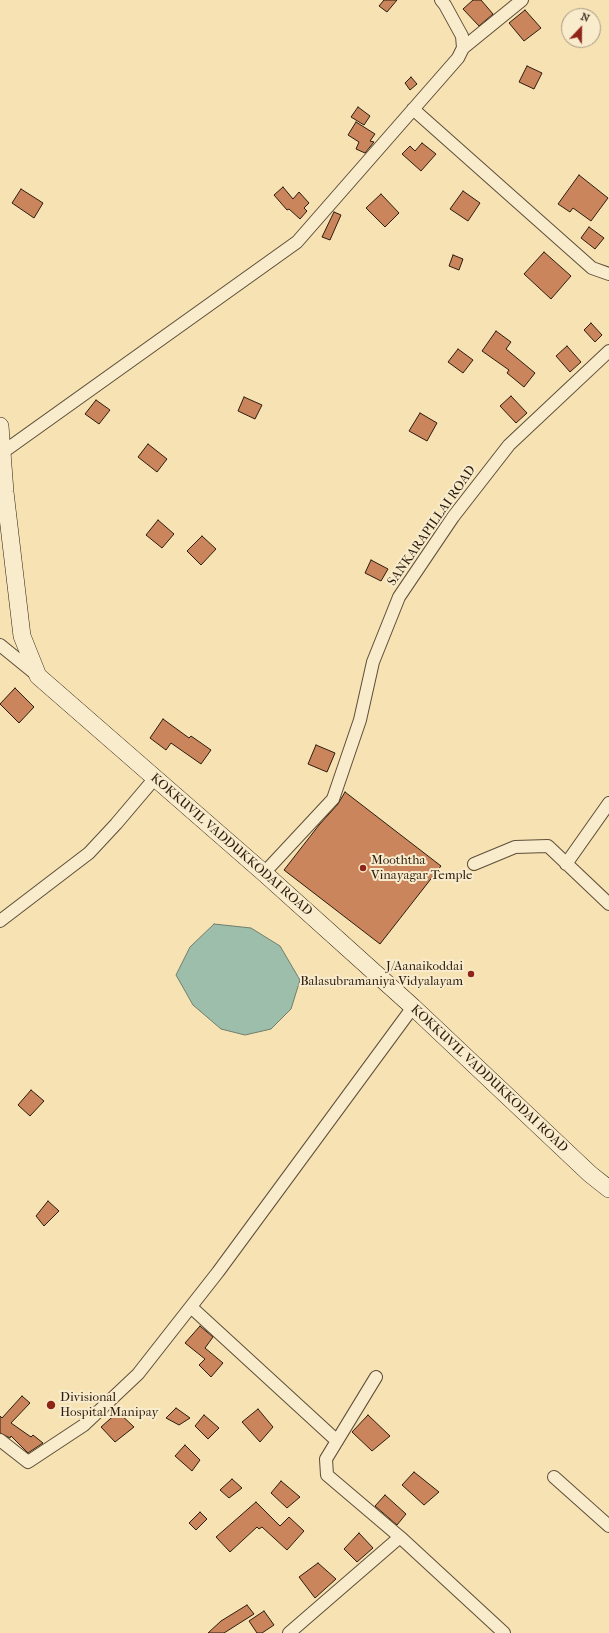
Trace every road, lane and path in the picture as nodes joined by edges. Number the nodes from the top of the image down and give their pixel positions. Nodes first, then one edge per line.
1 (441, 0) edge
2 (522, 0) edge
3 (463, 48) junction
4 (413, 109) junction
5 (609, 274) edge
6 (609, 351) edge
7 (0, 426) edge
8 (3, 452) junction
9 (0, 645) edge
10 (38, 676) junction
11 (155, 778) junction
12 (609, 803) edge
13 (474, 864) dead end
14 (566, 864) junction
15 (264, 873) junction
16 (609, 904) edge
17 (0, 921) edge
18 (413, 1008) junction
19 (609, 1189) edge
20 (191, 1307) junction
21 (376, 1377) dead end
22 (0, 1440) edge
23 (336, 1440) junction
24 (554, 1477) dead end
25 (609, 1526) edge
26 (400, 1537) junction
27 (289, 1633) edge
28 (504, 1633) edge

1 - 3 street
2 - 3 street
3 - 4 street
4 - 5 street
4 - 8 street
6 - 15 street, SANKARAPILLAI ROAD
7 - 8 main road, KOKKUVIL VADDUKKODAI ROAD
8 - 10 main road, KOKKUVIL VADDUKKODAI ROAD
9 - 10 street
10 - 11 main road, KOKKUVIL VADDUKKODAI ROAD
11 - 15 main road, KOKKUVIL VADDUKKODAI ROAD
11 - 17 street
12 - 14 street
13 - 14 street
14 - 16 street
15 - 18 main road, KOKKUVIL VADDUKKODAI ROAD
18 - 19 main road, KOKKUVIL VADDUKKODAI ROAD
18 - 20 street
20 - 22 street
20 - 23 street
21 - 23 street
23 - 26 street
24 - 25 street
26 - 27 street
26 - 28 street

